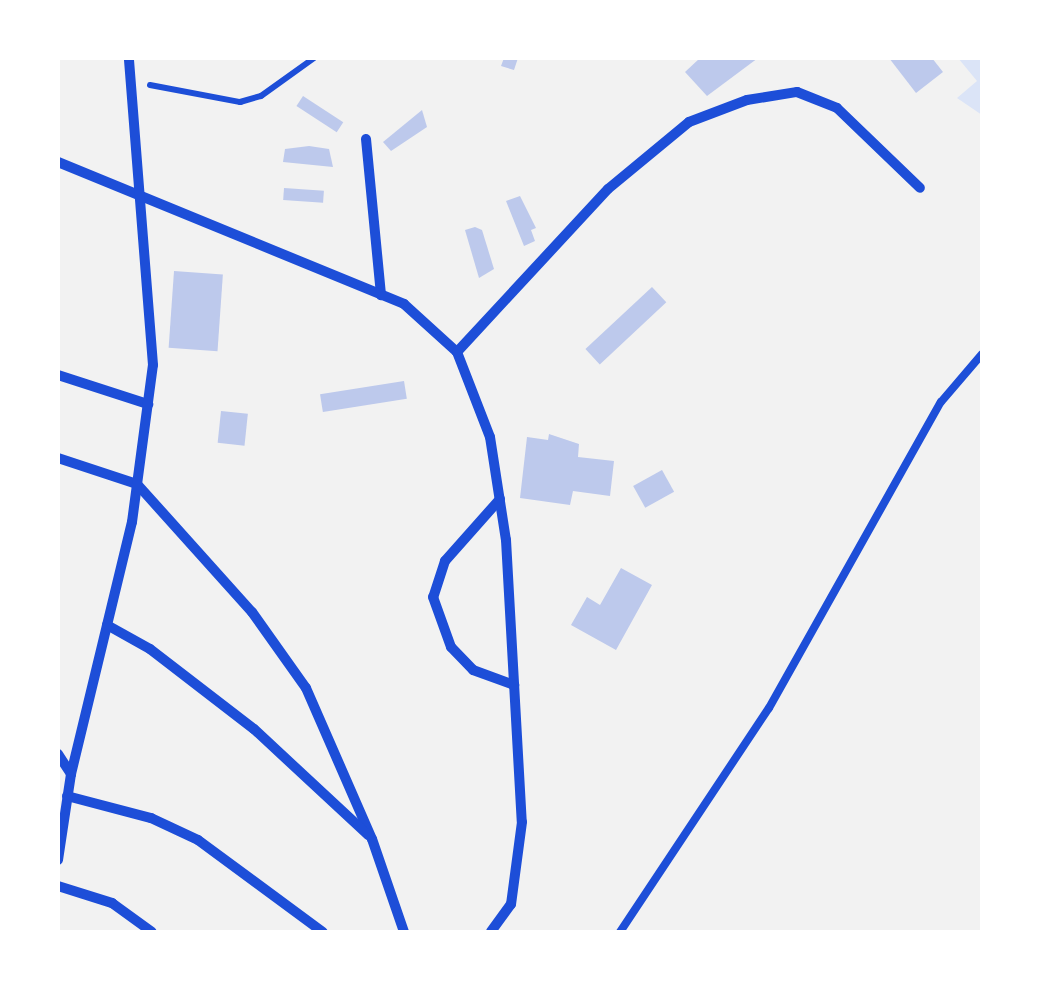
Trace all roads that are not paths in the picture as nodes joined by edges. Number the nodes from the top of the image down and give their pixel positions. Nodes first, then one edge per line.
1 (129, 58) edge
2 (366, 139) dead end
3 (58, 162) edge
4 (920, 188) dead end
5 (139, 196) junction
6 (381, 295) junction
7 (457, 352) junction
8 (982, 354) edge
9 (58, 375) edge
10 (148, 404) junction
11 (58, 458) edge
12 (137, 484) junction
13 (500, 499) junction
14 (107, 625) junction
15 (514, 685) junction
16 (58, 754) edge
17 (70, 774) junction
18 (67, 796) junction
19 (372, 839) junction
20 (58, 860) edge
21 (58, 886) edge
22 (152, 932) edge
23 (323, 932) edge
24 (404, 932) edge
25 (491, 932) edge
26 (620, 932) edge

1 - 5 street
2 - 6 street
3 - 5 street
4 - 7 street
5 - 6 street
5 - 10 street
6 - 7 street
7 - 13 street
8 - 26 lane
9 - 10 street
10 - 12 street
11 - 12 street
12 - 14 street
12 - 19 street
13 - 15 street
13 - 15 street
14 - 17 street
14 - 19 street
15 - 25 street
16 - 17 street
17 - 18 street
18 - 20 street
18 - 23 street
19 - 24 street
21 - 22 street

